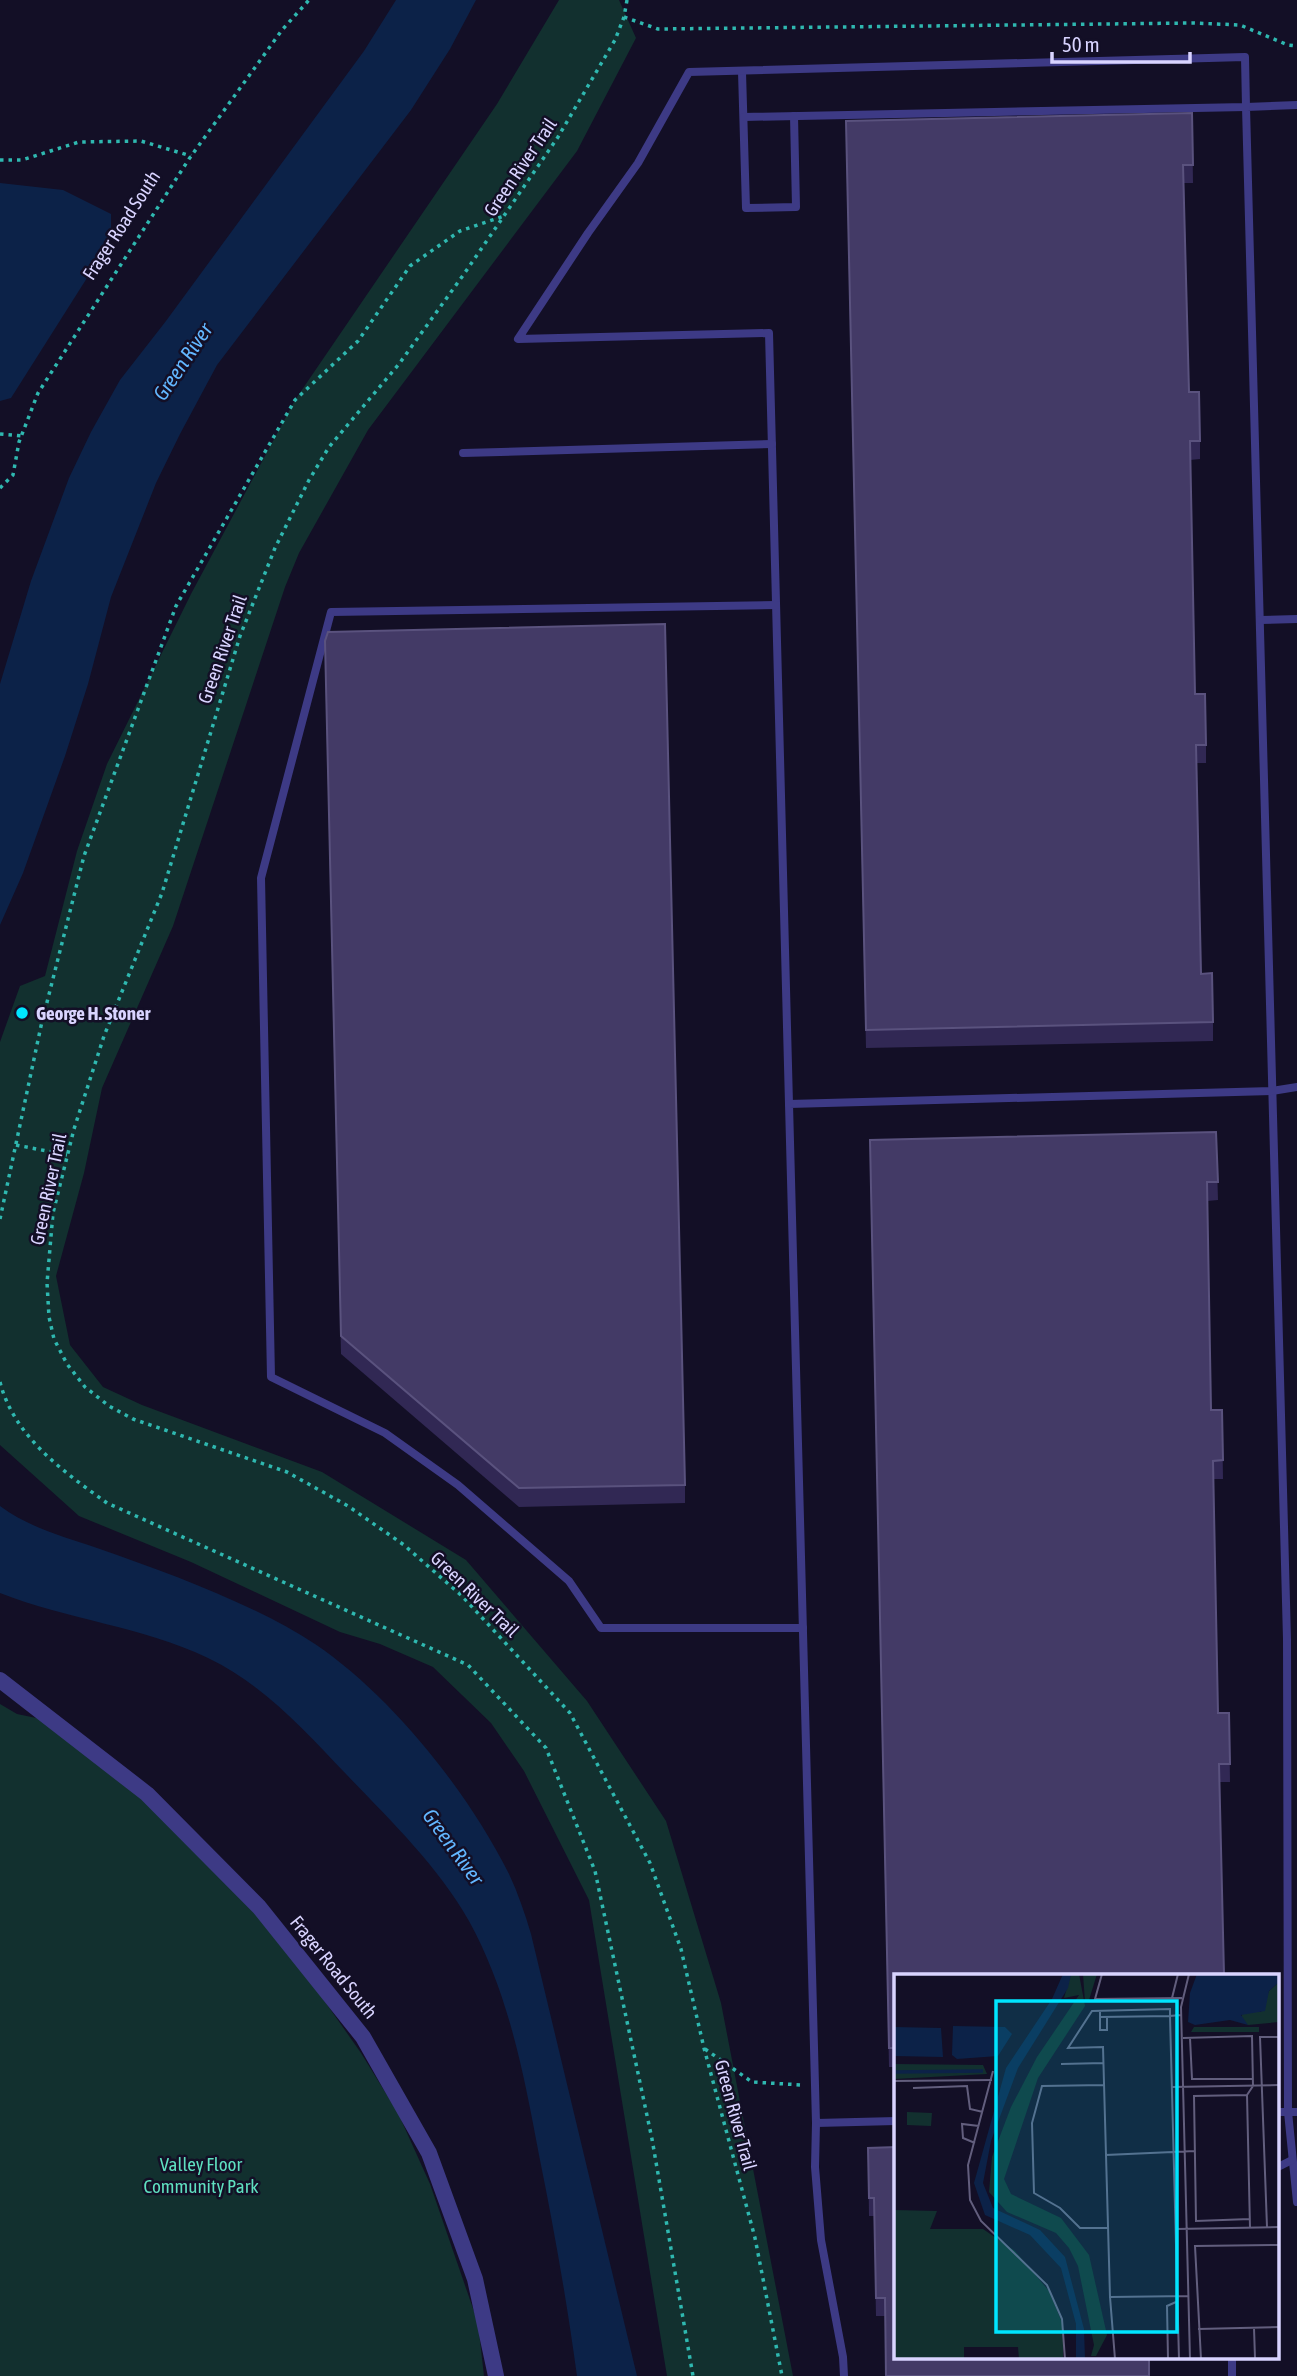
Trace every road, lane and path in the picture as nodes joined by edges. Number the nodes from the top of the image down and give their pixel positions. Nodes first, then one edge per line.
1 (309, 0) edge
2 (627, 0) edge
3 (624, 18) junction
4 (1297, 46) edge
5 (742, 72) junction
6 (1297, 105) edge
7 (1246, 107) junction
8 (794, 116) junction
9 (744, 117) junction
10 (191, 156) junction
11 (0, 160) edge
12 (505, 216) junction
13 (0, 434) edge
14 (22, 436) junction
15 (772, 444) junction
16 (463, 453) dead end
17 (0, 488) edge
18 (776, 605) junction
19 (1260, 620) junction
20 (1297, 620) edge
21 (1297, 1087) edge
22 (1272, 1091) junction
23 (789, 1104) junction
24 (16, 1145) junction
25 (67, 1155) junction
26 (0, 1219) edge
27 (0, 1382) edge
28 (803, 1628) junction
29 (1297, 1638) edge
30 (1287, 1639) junction
31 (0, 1681) edge
32 (704, 2048) junction
33 (815, 2085) junction
34 (1293, 2112) edge
35 (894, 2121) edge
36 (816, 2123) junction
37 (1292, 2160) junction
38 (1280, 2166) edge
39 (1297, 2202) edge
40 (1232, 2358) edge
41 (496, 2376) edge
42 (693, 2376) edge
43 (782, 2376) edge
44 (844, 2376) edge
45 (1232, 2376) edge

1 - 10 path, Frager Road South
2 - 3 path, Green River Trail
3 - 4 path
3 - 12 path, Green River Trail
5 - 7 lane
5 - 9 lane
5 - 15 lane
6 - 7 lane
7 - 8 lane
7 - 19 lane
8 - 9 lane
8 - 9 lane
10 - 11 path
10 - 14 path, Frager Road South
12 - 24 path
12 - 25 path, Green River Trail
13 - 14 path
14 - 17 path, Frager Road South
15 - 16 lane
15 - 18 lane
18 - 23 lane
18 - 28 lane
19 - 20 lane
19 - 22 lane
21 - 22 lane
22 - 23 lane
22 - 30 lane
23 - 28 lane
24 - 25 path
24 - 26 path
25 - 32 path, Green River Trail
27 - 42 path
28 - 33 lane
29 - 30 lane
30 - 34 lane
31 - 41 street, Frager Road South
32 - 33 path
32 - 43 path, Green River Trail
33 - 36 lane
34 - 37 lane
35 - 36 lane
36 - 44 lane
37 - 38 lane
37 - 39 lane
40 - 45 lane

